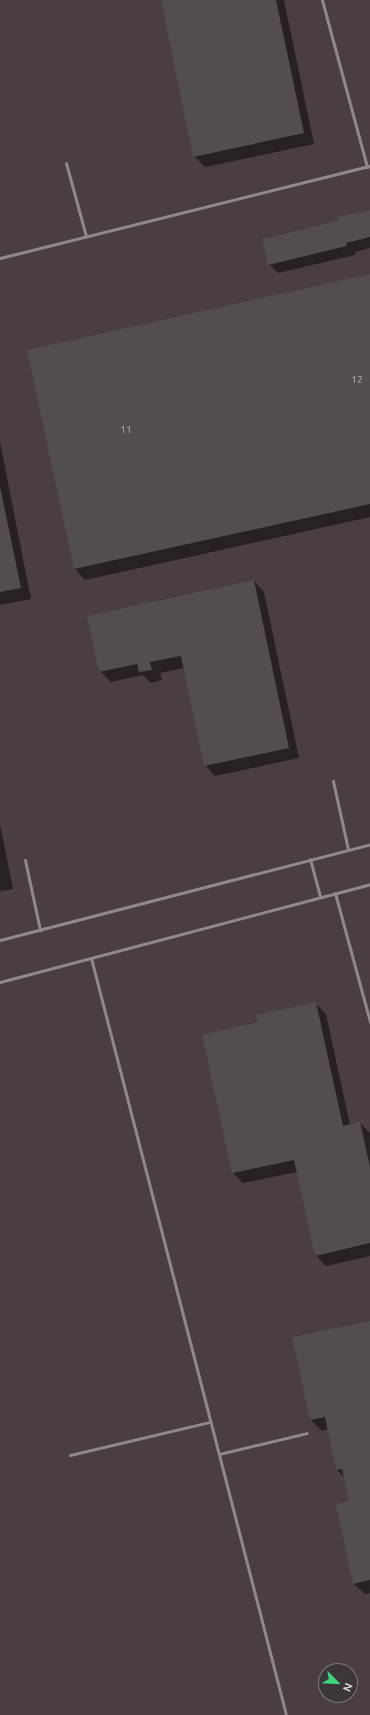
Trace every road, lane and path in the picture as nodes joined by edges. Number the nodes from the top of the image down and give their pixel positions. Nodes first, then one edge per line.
1 (322, 0) edge
2 (66, 163) dead end
3 (368, 166) edge
4 (86, 236) junction
5 (0, 258) edge
6 (333, 781) dead end
7 (370, 844) edge
8 (348, 849) junction
9 (310, 859) junction
10 (25, 860) dead end
11 (370, 884) edge
12 (335, 893) junction
13 (320, 897) junction
14 (40, 930) junction
15 (0, 940) edge
16 (91, 958) junction
17 (0, 982) edge
18 (370, 1022) edge
19 (210, 1422) junction
20 (307, 1433) dead end
21 (219, 1454) junction
22 (70, 1455) dead end
23 (286, 1715) edge

1 - 3 lane
2 - 4 lane
3 - 4 lane
4 - 5 lane
6 - 8 lane
7 - 8 lane
8 - 9 lane
9 - 13 lane
9 - 14 lane
10 - 14 lane
11 - 12 lane
12 - 13 lane
12 - 18 lane
13 - 16 lane
14 - 15 lane
16 - 17 lane
16 - 19 lane
19 - 21 lane
19 - 22 lane
20 - 21 lane
21 - 23 lane

